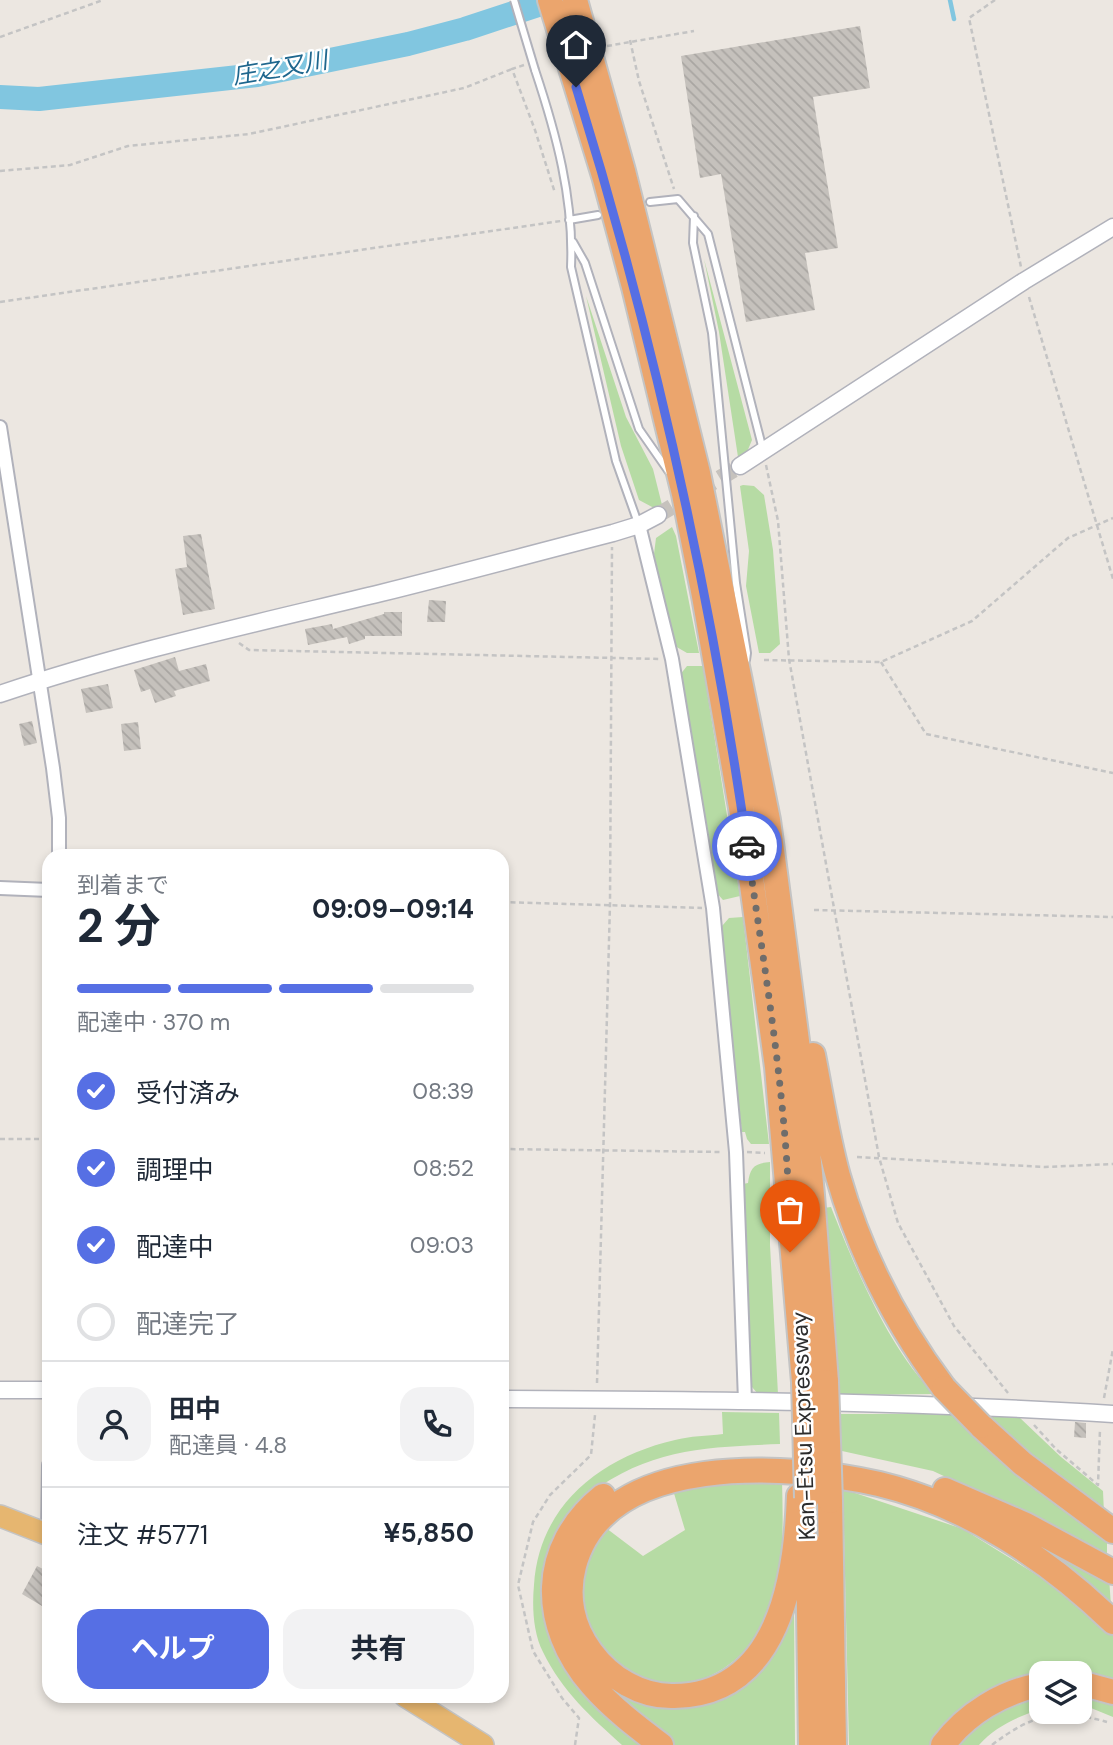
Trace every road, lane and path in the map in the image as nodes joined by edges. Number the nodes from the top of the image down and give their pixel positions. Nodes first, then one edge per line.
1 (103, 0) edge
2 (513, 0) edge
3 (550, 0) edge
4 (575, 0) edge
5 (995, 0) edge
6 (694, 31) dead end
7 (0, 37) edge
8 (630, 40) junction
9 (595, 43) junction
10 (525, 65) dead end
11 (512, 69) junction
12 (0, 171) edge
13 (678, 198) junction
14 (650, 202) dead end
15 (598, 215) dead end
16 (694, 216) junction
17 (569, 220) junction
18 (1113, 227) edge
19 (572, 240) junction
20 (1024, 281) junction
21 (0, 302) edge
22 (0, 427) edge
23 (764, 452) junction
24 (740, 466) tunnel mouth
25 (684, 494) junction
26 (658, 515) tunnel mouth
27 (1113, 518) edge
28 (639, 524) junction
29 (1096, 527) junction
30 (612, 533) junction
31 (1113, 579) edge
32 (221, 632) junction
33 (612, 658) junction
34 (672, 659) junction
35 (789, 659) junction
36 (764, 660) dead end
37 (881, 662) junction
38 (38, 681) junction
39 (739, 681) junction
40 (0, 694) edge
41 (1113, 773) edge
42 (768, 820) junction
43 (60, 849) edge
44 (0, 888) edge
45 (42, 890) edge
46 (509, 902) edge
47 (610, 904) junction
48 (699, 908) dead end
49 (814, 910) dead end
50 (836, 910) junction
51 (1113, 917) edge
52 (0, 1139) edge
53 (42, 1139) edge
54 (509, 1149) edge
55 (604, 1151) junction
56 (736, 1152) junction
57 (768, 1153) dead end
58 (857, 1157) dead end
59 (880, 1157) junction
60 (1113, 1164) edge
61 (1113, 1349) edge
62 (809, 1382) junction
63 (0, 1390) edge
64 (42, 1390) edge
65 (509, 1399) edge
66 (596, 1399) junction
67 (745, 1401) junction
68 (1019, 1408) junction
69 (1107, 1413) edge
70 (812, 1498) junction
71 (0, 1516) edge
72 (1113, 1531) edge
73 (42, 1533) edge
74 (1113, 1572) edge
75 (1113, 1622) edge
76 (1092, 1686) edge
77 (1029, 1688) edge
78 (1113, 1692) edge
79 (416, 1703) edge
80 (1108, 1722) dead end
81 (483, 1745) edge
82 (661, 1745) edge
83 (811, 1745) edge
84 (834, 1745) edge
85 (943, 1745) edge
86 (992, 1745) edge

1 - 7 path
2 - 17 lane, bridge
3 - 25 highway, Kan-Etsu Expressway
4 - 9 highway, Kan-Etsu Expressway
5 - 20 path
6 - 8 path
8 - 9 path
8 - 13 path
9 - 39 highway, Kan-Etsu Expressway
10 - 11 path
11 - 12 path
11 - 17 path
13 - 14 lane
13 - 16 lane
15 - 17 lane
16 - 23 lane
16 - 39 lane
17 - 19 lane
17 - 21 path
18 - 20 street
19 - 25 lane
19 - 28 lane
20 - 23 street
20 - 29 path
22 - 38 street
23 - 24 street
23 - 35 path
25 - 62 highway, Kan-Etsu Expressway
26 - 28 street
27 - 29 path
28 - 30 street
28 - 34 street
29 - 31 path
29 - 37 path
30 - 32 street
30 - 33 path
32 - 33 path
32 - 38 street
33 - 34 path
33 - 47 path
34 - 56 street
35 - 36 path
35 - 37 path
35 - 50 path
37 - 41 path
38 - 40 street
38 - 43 street
39 - 42 highway, Kan-Etsu Expressway
42 - 62 highway, Kan-Etsu Expressway
42 - 72 highway, bridge
44 - 45 street
46 - 47 path
47 - 48 path
47 - 55 path
49 - 50 path
50 - 51 path
50 - 59 path
52 - 53 path
54 - 55 path
55 - 56 path
55 - 66 path
56 - 57 path
56 - 67 street
58 - 59 path
59 - 60 path
59 - 68 path
61 - 69 path
62 - 70 highway, Kan-Etsu Expressway, bridge
63 - 64 street
65 - 66 street
66 - 67 street
67 - 68 street
68 - 69 street
68 - 69 path
70 - 75 highway
70 - 83 highway, Kan-Etsu Expressway
70 - 84 highway, Kan-Etsu Expressway
71 - 73 highway
74 - 82 highway
76 - 78 highway
77 - 85 highway
79 - 81 highway
80 - 86 path

